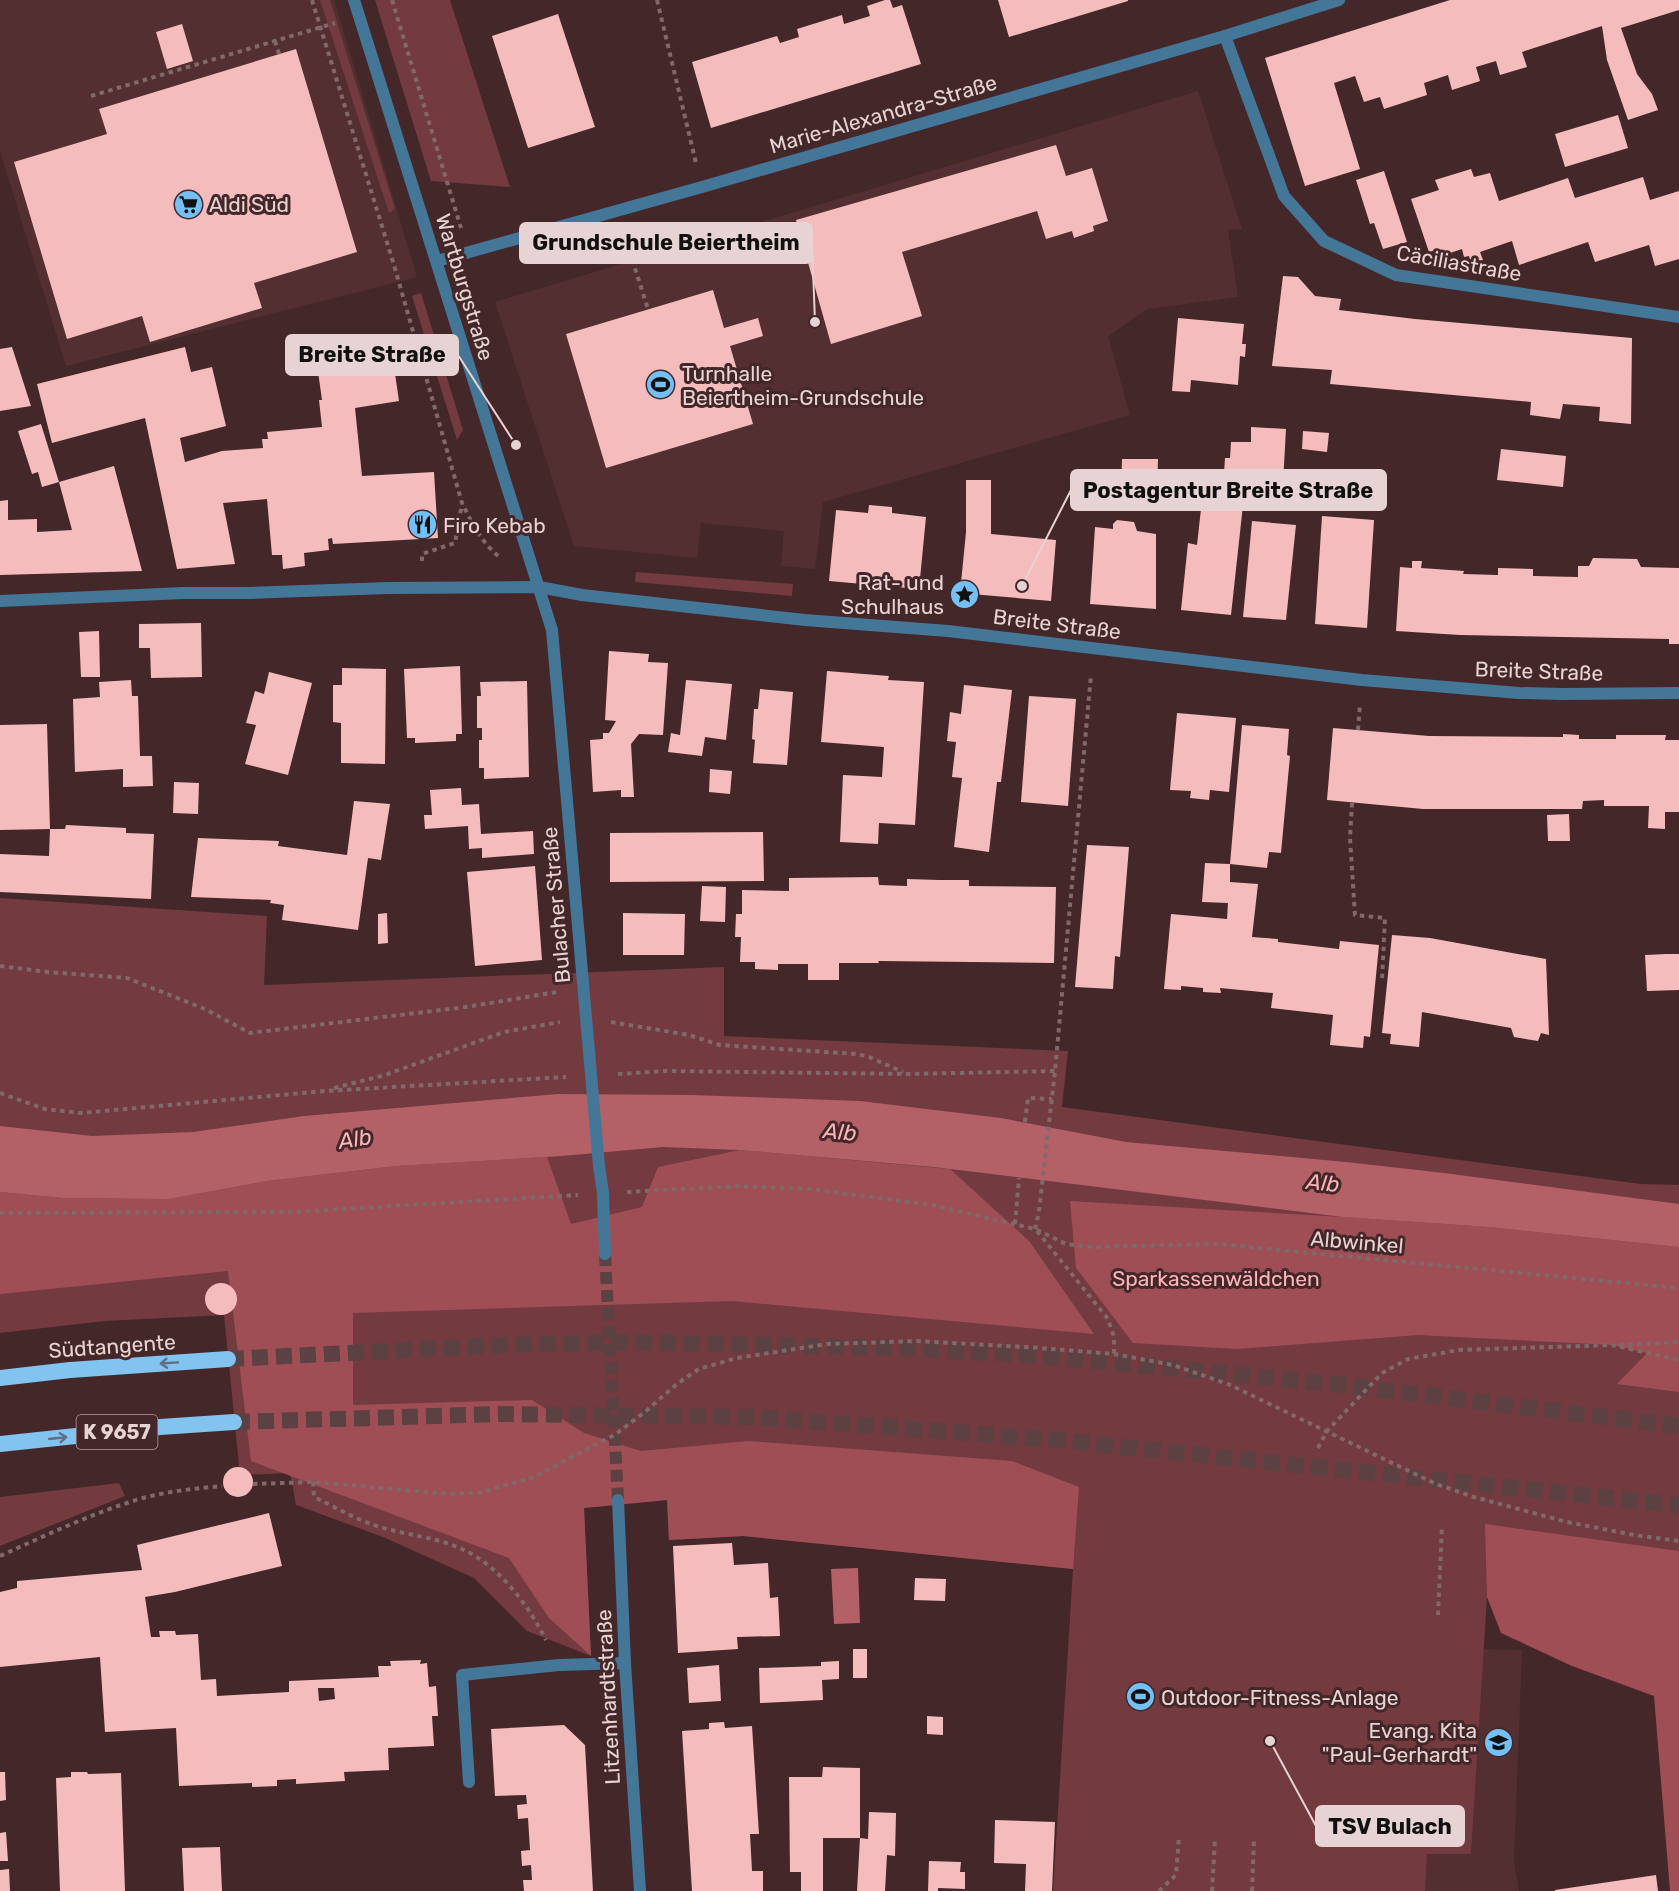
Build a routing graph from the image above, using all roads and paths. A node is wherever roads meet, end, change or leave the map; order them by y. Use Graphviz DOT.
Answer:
graph roads {
  1 [pos="312,0"];
  2 [pos="354,0"];
  3 [pos="392,0"];
  4 [pos="657,0"];
  5 [pos="1339,0"];
  6 [pos="359,16"];
  7 [pos="320,27"];
  8 [pos="1225,36"];
  9 [pos="275,40"];
  10 [pos="279,54"];
  11 [pos="91,96"];
  12 [pos="702,187"];
  13 [pos="617,211"];
  14 [pos="468,252"];
  15 [pos="437,261"];
  16 [pos="648,309"];
  17 [pos="1679,317"];
  18 [pos="462,503"];
  19 [pos="421,587"];
  20 [pos="539,587"];
  21 [pos="0,601"];
  22 [pos="1093,648"];
  23 [pos="1679,693"];
  24 [pos="1352,803"];
  25 [pos="0,966"];
  26 [pos="1382,980"];
  27 [pos="583,989"];
  28 [pos="586,1017"];
  29 [pos="1055,1071"];
  30 [pos="822,1072"];
  31 [pos="907,1074"];
  32 [pos="402,1087"];
  33 [pos="325,1091"];
  34 [pos="0,1093"];
  35 [pos="1052,1099"];
  36 [pos="1025,1122"];
  37 [pos="1019,1178"];
  38 [pos="603,1193"];
  39 [pos="546,1197"];
  40 [pos="0,1213"];
  41 [pos="1015,1224"];
  42 [pos="1035,1229"];
  43 [pos="605,1254"];
  44 [pos="1679,1288"];
  45 [pos="1679,1342"];
  46 [pos="1612,1345"];
  47 [pos="1114,1354"];
  48 [pos="228,1359"];
  49 [pos="1679,1360"];
  50 [pos="0,1378"];
  51 [pos="234,1422"];
  52 [pos="1327,1431"];
  53 [pos="0,1444"];
  54 [pos="1318,1448"];
  55 [pos="313,1482"];
  56 [pos="253,1484"];
  57 [pos="222,1486"];
  58 [pos="618,1500"];
  59 [pos="1442,1526"];
  60 [pos="1679,1541"];
  61 [pos="0,1556"];
  62 [pos="1438,1615"];
  63 [pos="625,1663"];
  64 [pos="559,1665"];
  65 [pos="469,1782"];
  66 [pos="1179,1837"];
  67 [pos="1215,1838"];
  68 [pos="1254,1840"];
  69 [pos="640,1891"];
  70 [pos="1159,1891"];
  71 [pos="1212,1891"];
  72 [pos="1252,1891"];
  1 -- 7 [label="path"];
  2 -- 6 [label="street, Wartburgstraße"];
  3 -- 14 [label="path"];
  4 -- 12 [label="path"];
  5 -- 8 [label="street, Marie-Alexandra-Straße"];
  6 -- 7 [label="path"];
  6 -- 15 [label="street, Wartburgstraße"];
  7 -- 9 [label="path"];
  7 -- 18 [label="path"];
  8 -- 12 [label="street, Marie-Alexandra-Straße"];
  8 -- 17 [label="street, Cäciliastraße"];
  9 -- 10 [label="path"];
  9 -- 11 [label="path"];
  12 -- 13 [label="street, Marie-Alexandra-Straße"];
  13 -- 14 [label="street, Marie-Alexandra-Straße"];
  13 -- 16 [label="path"];
  14 -- 15 [label="street, Marie-Alexandra-Straße"];
  15 -- 20 [label="street, Wartburgstraße"];
  18 -- 19 [label="path"];
  18 -- 20 [label="path"];
  19 -- 20 [label="street, Breite Straße"];
  19 -- 21 [label="street, Breite Straße"];
  20 -- 22 [label="street, Breite Straße"];
  20 -- 27 [label="street, Bulacher Straße"];
  22 -- 23 [label="street, Breite Straße"];
  22 -- 29 [label="path"];
  24 -- 26 [label="path"];
  25 -- 27 [label="path"];
  27 -- 28 [label="street, Bulacher Straße"];
  28 -- 31 [label="path"];
  28 -- 33 [label="path"];
  28 -- 38 [label="street, Bulacher Straße, bridge"];
  29 -- 31 [label="path"];
  29 -- 35 [label="path"];
  30 -- 31 [label="path"];
  32 -- 33 [label="path"];
  33 -- 34 [label="path"];
  35 -- 36 [label="path"];
  35 -- 42 [label="path"];
  37 -- 41 [label="path"];
  38 -- 41 [label="path, Albwinkel"];
  38 -- 43 [label="street, Bulacher Straße"];
  39 -- 40 [label="path"];
  41 -- 42 [label="path, Albwinkel"];
  42 -- 44 [label="path, Albwinkel"];
  42 -- 47 [label="path"];
  45 -- 46 [label="path"];
  46 -- 49 [label="path"];
  46 -- 52 [label="path"];
  47 -- 52 [label="path"];
  47 -- 55 [label="path"];
  48 -- 50 [label="highway, Südtangente, one-way"];
  53 -- 51 [label="highway, K 9657, one-way"];
  52 -- 54 [label="path"];
  52 -- 60 [label="path"];
  55 -- 56 [label="path"];
  55 -- 64 [label="path"];
  57 -- 61 [label="path"];
  58 -- 63 [label="street, Litzenhardtstraße"];
  59 -- 62 [label="path"];
  63 -- 64 [label="street"];
  63 -- 69 [label="street, Litzenhardtstraße"];
  64 -- 65 [label="street"];
  66 -- 70 [label="path"];
  67 -- 71 [label="path"];
  68 -- 72 [label="path"];
}
